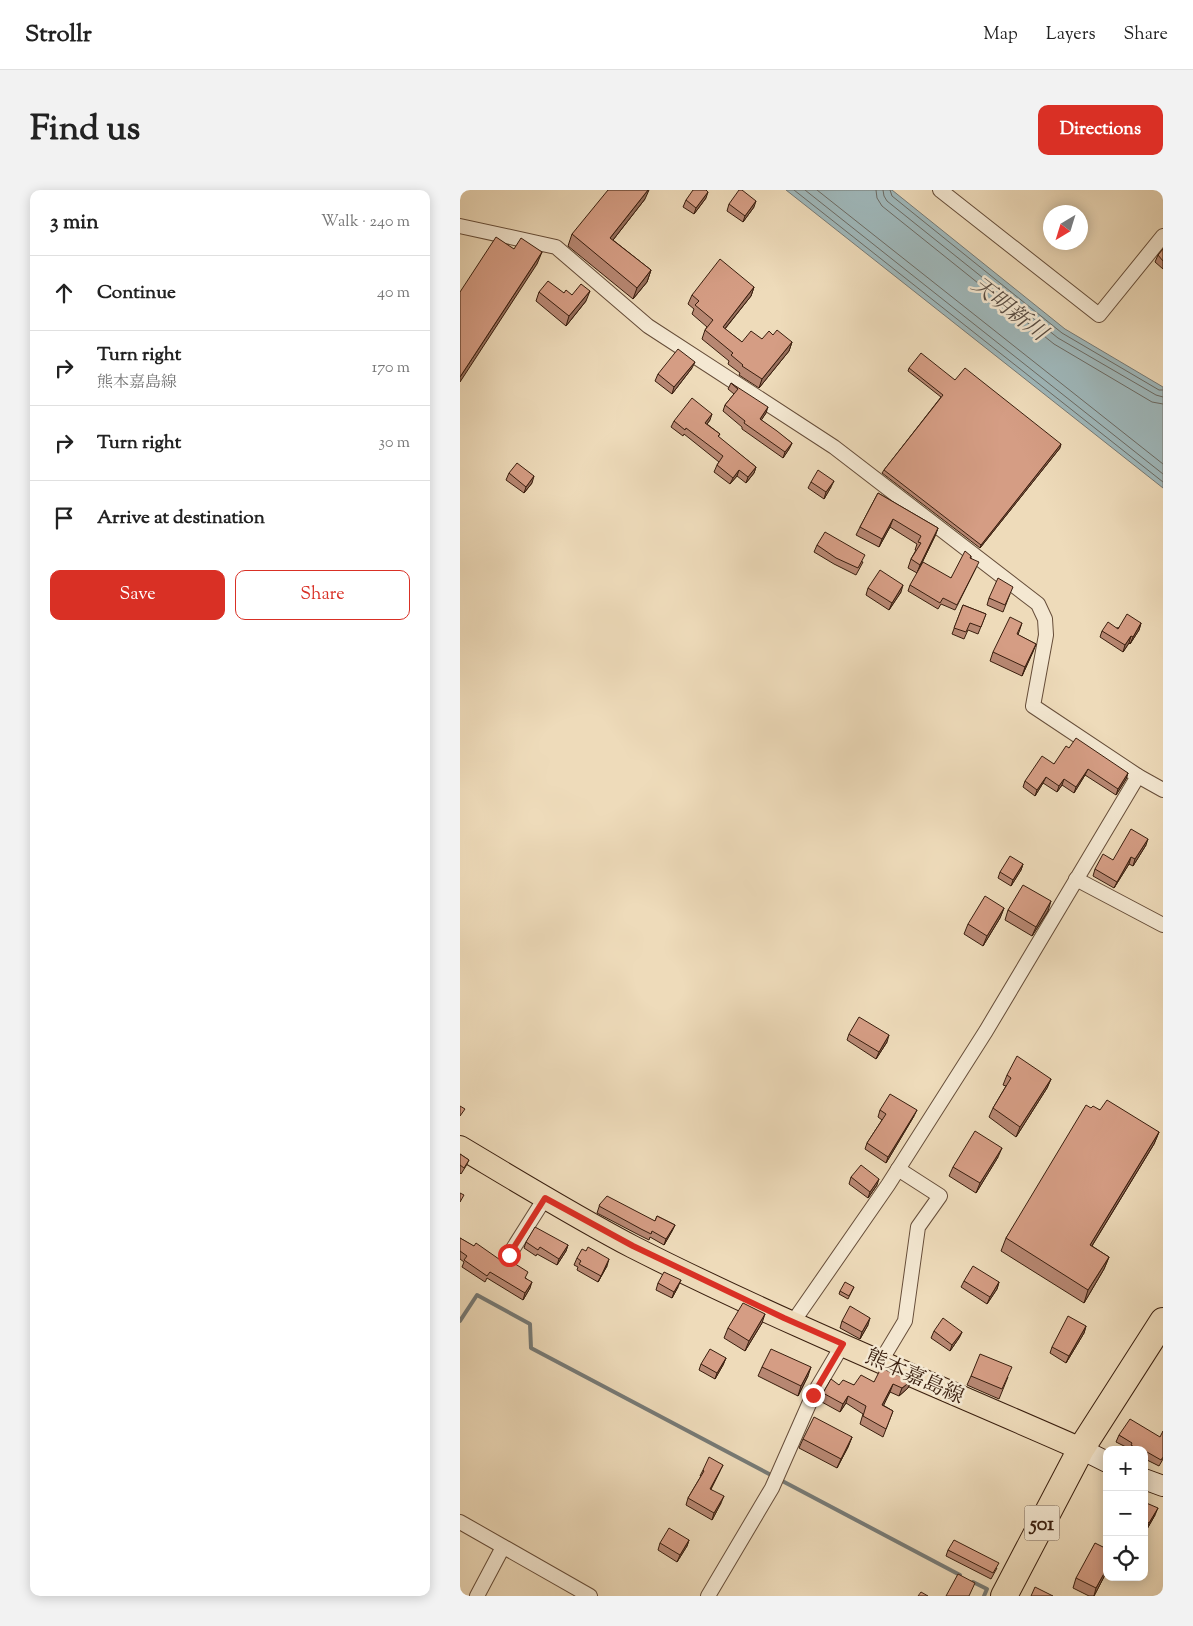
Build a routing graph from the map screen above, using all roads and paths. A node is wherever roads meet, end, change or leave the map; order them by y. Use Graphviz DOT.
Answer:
graph roads {
  1 [pos="940,190"];
  2 [pos="460,226"];
  3 [pos="1163,236"];
  4 [pos="1138,776"];
  5 [pos="1163,790"];
  6 [pos="1076,880"];
  7 [pos="1163,925"];
  8 [pos="460,1147"];
  9 [pos="898,1169"];
  10 [pos="545,1198"];
  11 [pos="509,1255"];
  12 [pos="1163,1321"];
  13 [pos="792,1322"];
  14 [pos="843,1344"];
  15 [pos="880,1361"];
  16 [pos="1081,1449"];
  17 [pos="1103,1460"];
  18 [pos="1148,1480"];
  19 [pos="1163,1486"];
  20 [pos="460,1522"];
  21 [pos="503,1547"];
  22 [pos="477,1596"];
  23 [pos="590,1596"];
  24 [pos="708,1596"];
  25 [pos="1004,1596"];
  1 -- 3 [label="street"];
  2 -- 4 [label="street"];
  4 -- 5 [label="street"];
  4 -- 6 [label="street"];
  6 -- 7 [label="street"];
  6 -- 9 [label="street"];
  8 -- 10 [label="main road, 熊本嘉島線"];
  9 -- 13 [label="street"];
  9 -- 15 [label="street"];
  10 -- 11 [label="street"];
  10 -- 13 [label="main road, 熊本嘉島線"];
  12 -- 16 [label="highway, 501"];
  13 -- 14 [label="main road, 熊本嘉島線"];
  14 -- 15 [label="main road, 熊本嘉島線"];
  14 -- 24 [label="street"];
  15 -- 16 [label="main road, 熊本嘉島線"];
  16 -- 17 [label="main road"];
  16 -- 25 [label="highway, 501"];
  18 -- 19 [label="main road"];
  20 -- 21 [label="street"];
  21 -- 22 [label="street"];
  21 -- 23 [label="street"];
}
